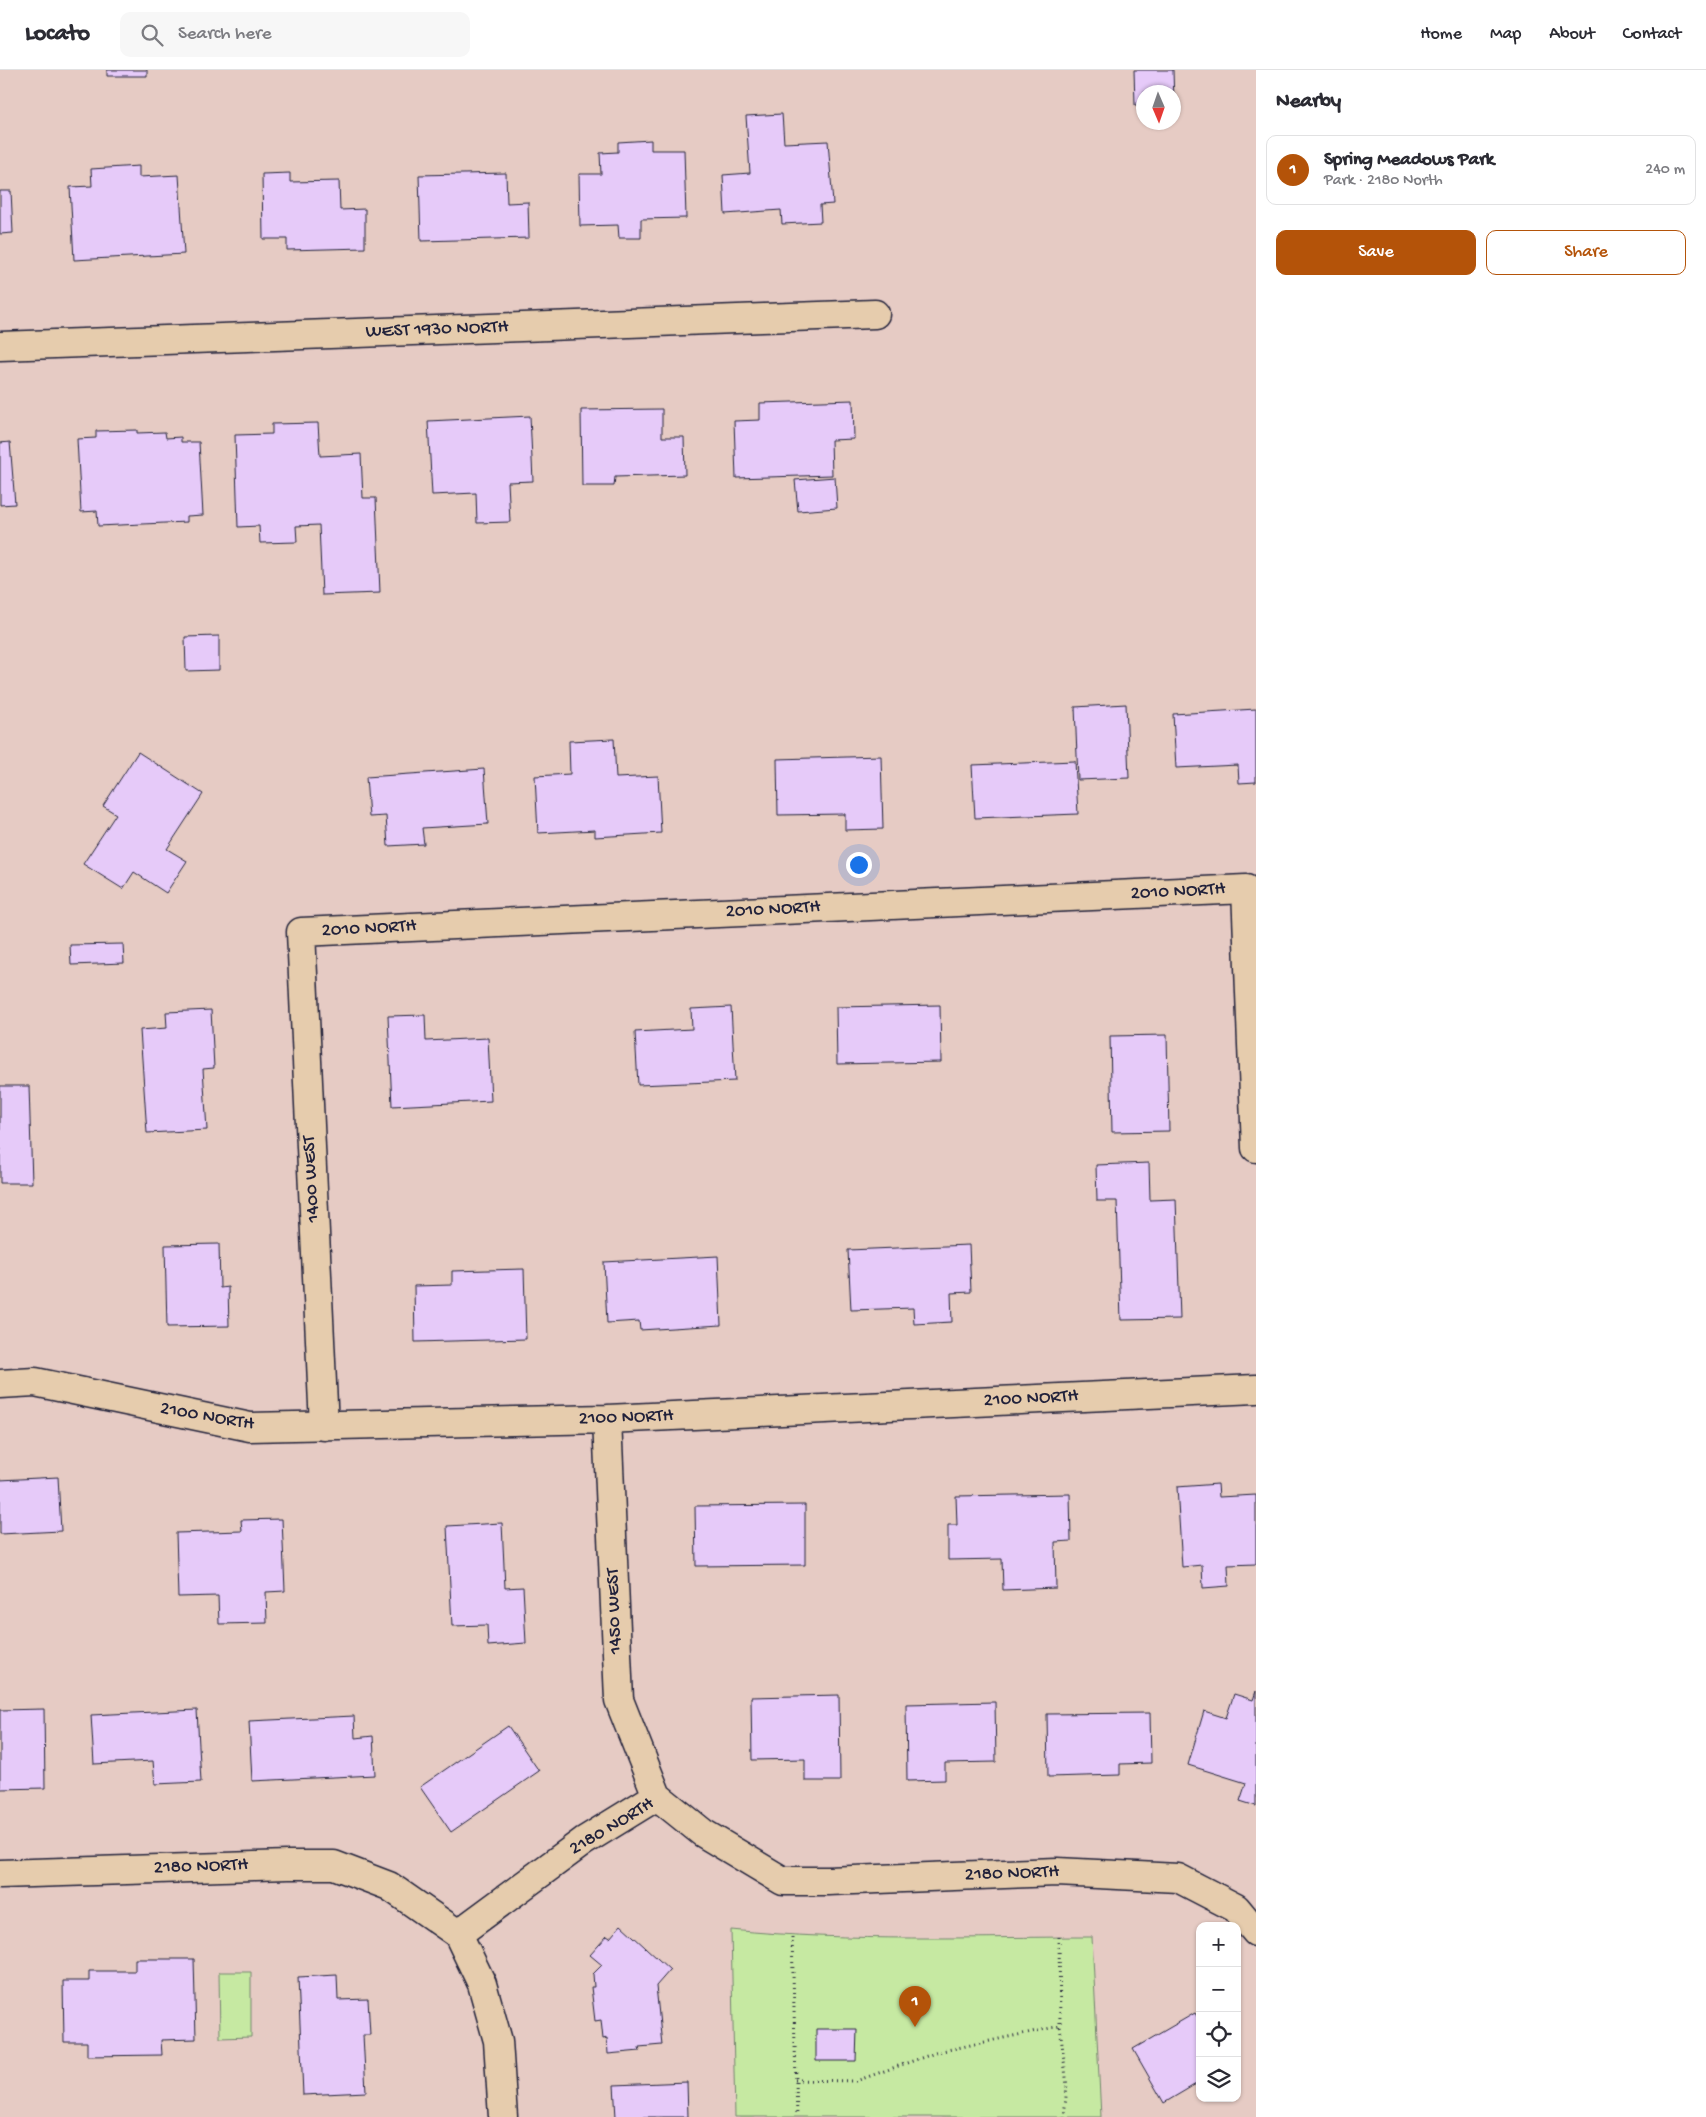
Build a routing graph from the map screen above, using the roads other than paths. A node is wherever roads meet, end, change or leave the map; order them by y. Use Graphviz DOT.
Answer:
graph roads {
  1 [pos="874,314"];
  2 [pos="0,346"];
  3 [pos="301,932"];
  4 [pos="1256,1148"];
  5 [pos="0,1384"];
  6 [pos="1256,1389"];
  7 [pos="607,1419"];
  8 [pos="324,1426"];
  9 [pos="657,1796"];
  10 [pos="0,1874"];
  11 [pos="1256,1932"];
  12 [pos="458,1934"];
  13 [pos="503,2117"];
  1 -- 2 [label="street, WEST 1930 NORTH"];
  3 -- 4 [label="street, 2010 NORTH"];
  3 -- 8 [label="street, 1400 WEST"];
  5 -- 8 [label="street, 2100 NORTH"];
  6 -- 7 [label="street, 2100 NORTH"];
  7 -- 8 [label="street, 2100 NORTH"];
  7 -- 9 [label="street, 1450 WEST"];
  9 -- 11 [label="street, 2180 NORTH"];
  9 -- 12 [label="street, 2180 NORTH"];
  10 -- 12 [label="street, 2180 NORTH"];
  12 -- 13 [label="street"];
}
